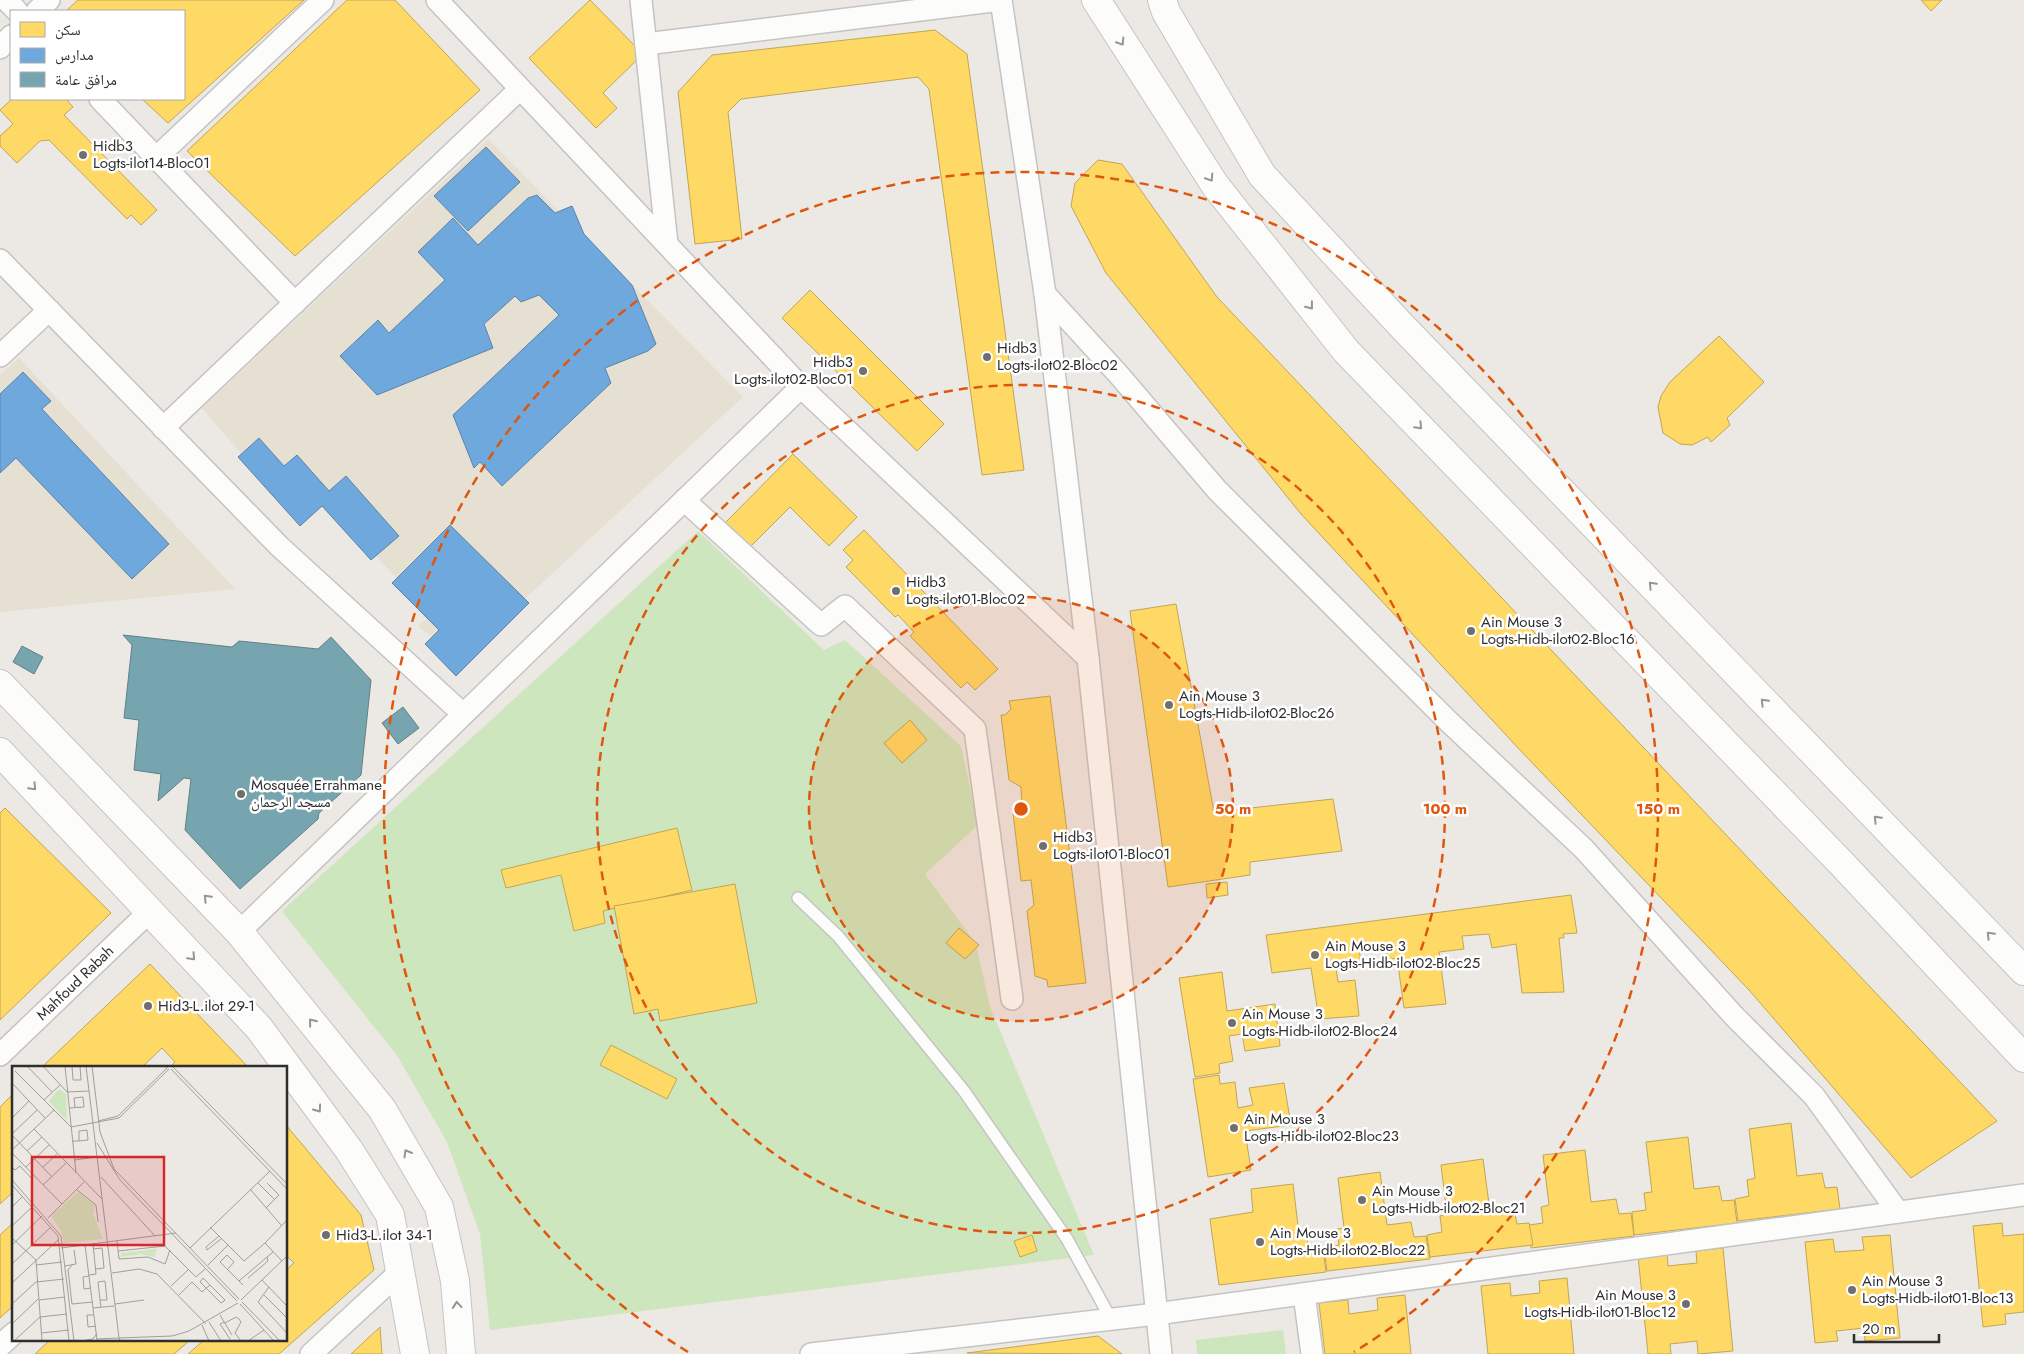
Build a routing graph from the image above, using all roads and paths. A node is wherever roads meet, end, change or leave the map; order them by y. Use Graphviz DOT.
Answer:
graph roads {
  1 [pos="6,0"];
  2 [pos="49,0"];
  3 [pos="323,0"];
  4 [pos="437,0"];
  5 [pos="641,0"];
  6 [pos="1001,0"];
  7 [pos="1096,0"];
  8 [pos="1162,0"];
  9 [pos="16,10"];
  10 [pos="38,10"];
  11 [pos="10,37"];
  12 [pos="646,44"];
  13 [pos="0,48"];
  14 [pos="520,89"];
  15 [pos="101,100"];
  16 [pos="156,158"];
  17 [pos="668,244"];
  18 [pos="0,260"];
  19 [pos="1045,294"];
  20 [pos="295,303"];
  21 [pos="49,310"];
  22 [pos="4,345"];
  23 [pos="801,387"];
  24 [pos="163,428"];
  25 [pos="684,500"];
  26 [pos="1088,658"];
  27 [pos="0,684"];
  28 [pos="463,714"];
  29 [pos="2,758"];
  30 [pos="798,898"];
  31 [pos="150,912"];
  32 [pos="239,932"];
  33 [pos="2024,970"];
  34 [pos="1012,999"];
  35 [pos="0,1055"];
  36 [pos="2024,1058"];
  37 [pos="282,1066"];
  38 [pos="290,1080"];
  39 [pos="2024,1195"];
  40 [pos="1898,1212"];
  41 [pos="401,1271"];
  42 [pos="1304,1294"];
  43 [pos="1156,1314"];
  44 [pos="1111,1319"];
  45 [pos="12,1335"];
  46 [pos="0,1346"];
  47 [pos="931,1347"];
  48 [pos="311,1354"];
  49 [pos="414,1354"];
  50 [pos="461,1354"];
  51 [pos="811,1354"];
  52 [pos="1162,1354"];
  53 [pos="1312,1354"];
  1 -- 9 [label="street"];
  2 -- 10 [label="street"];
  3 -- 16 [label="street"];
  4 -- 14 [label="street"];
  5 -- 12 [label="street"];
  6 -- 12 [label="street"];
  6 -- 19 [label="street"];
  7 -- 36 [label="street, one-way"];
  33 -- 8 [label="street, one-way"];
  11 -- 13 [label="street"];
  12 -- 17 [label="street"];
  14 -- 17 [label="street"];
  14 -- 20 [label="street"];
  15 -- 16 [label="street"];
  16 -- 20 [label="street"];
  17 -- 23 [label="street"];
  18 -- 21 [label="street"];
  19 -- 26 [label="street"];
  19 -- 40 [label="street"];
  20 -- 24 [label="street"];
  21 -- 22 [label="street"];
  21 -- 24 [label="street"];
  23 -- 25 [label="street"];
  23 -- 26 [label="street"];
  24 -- 28 [label="street"];
  25 -- 28 [label="street"];
  25 -- 34 [label="street"];
  26 -- 43 [label="street"];
  32 -- 27 [label="street, one-way"];
  28 -- 32 [label="street"];
  29 -- 31 [label="street, one-way"];
  30 -- 44 [label="lane"];
  31 -- 35 [label="street, Mahfoud Rabah"];
  31 -- 37 [label="street, one-way"];
  50 -- 32 [label="street, one-way"];
  38 -- 41 [label="street, one-way"];
  39 -- 40 [label="street"];
  40 -- 42 [label="street"];
  41 -- 48 [label="street"];
  41 -- 49 [label="street"];
  42 -- 43 [label="street"];
  42 -- 53 [label="street"];
  43 -- 44 [label="street"];
  43 -- 52 [label="street"];
  44 -- 47 [label="street"];
  45 -- 46 [label="street"];
  47 -- 51 [label="street"];
}
